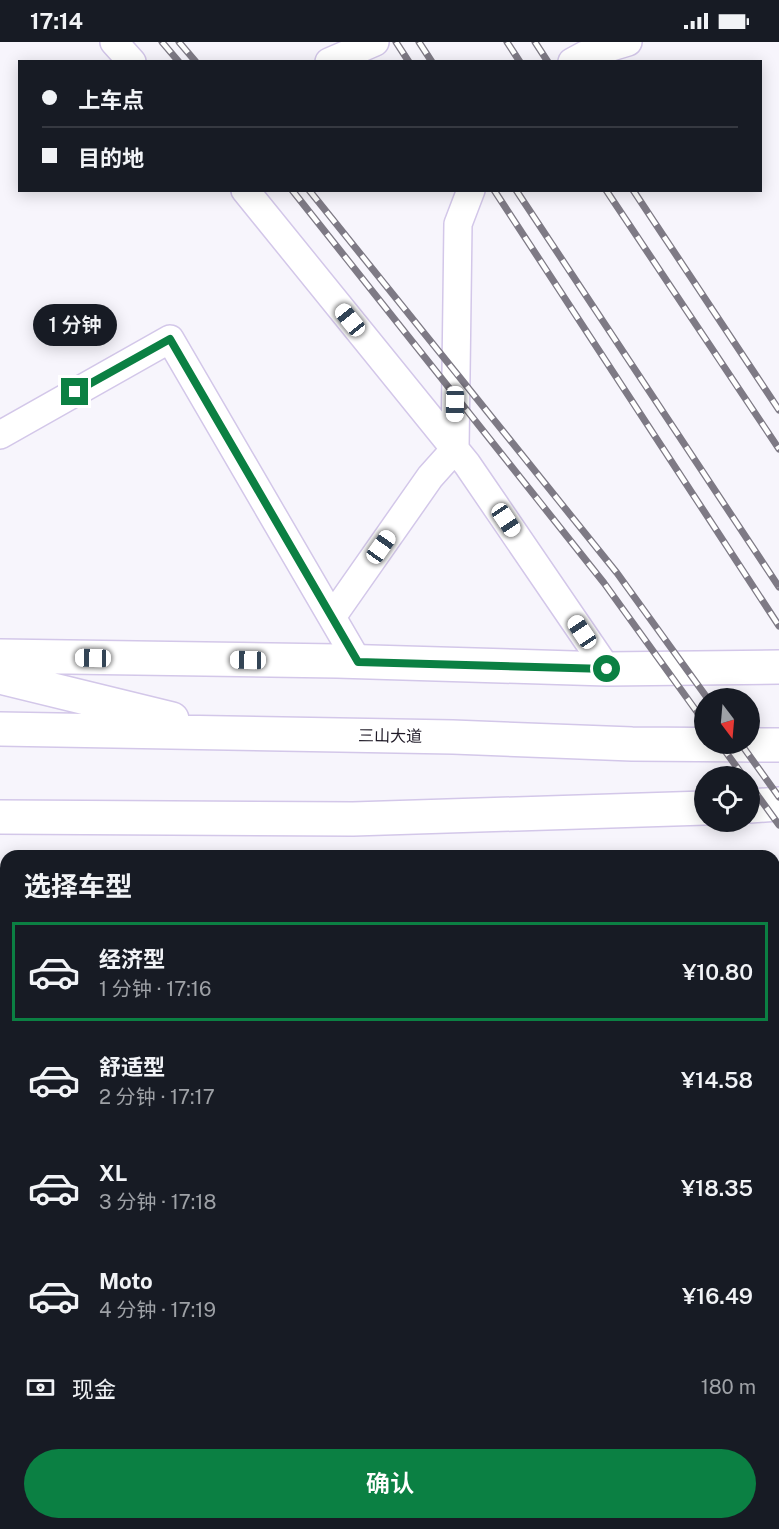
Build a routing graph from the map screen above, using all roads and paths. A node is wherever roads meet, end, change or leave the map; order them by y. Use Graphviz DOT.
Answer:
graph roads {
  1 [pos="114,42"];
  2 [pos="375,42"];
  3 [pos="628,42"];
  4 [pos="130,60"];
  5 [pos="334,60"];
  6 [pos="576,60"];
  7 [pos="247,192"];
  8 [pos="470,192"];
  9 [pos="0,435"];
  10 [pos="455,449"];
  11 [pos="332,617"];
  12 [pos="0,656"];
  13 [pos="358,662"];
  14 [pos="779,667"];
  15 [pos="607,669"];
  16 [pos="0,677"];
  17 [pos="0,729"];
  18 [pos="232,733"];
  19 [pos="779,745"];
  20 [pos="779,804"];
  21 [pos="760,805"];
  22 [pos="694,808"];
  23 [pos="0,817"];
  1 -- 4 [label="street"];
  2 -- 5 [label="street"];
  3 -- 6 [label="street"];
  7 -- 10 [label="street"];
  8 -- 10 [label="street"];
  9 -- 11 [label="street"];
  10 -- 11 [label="street"];
  10 -- 15 [label="street"];
  11 -- 13 [label="street"];
  12 -- 13 [label="main road"];
  13 -- 15 [label="main road"];
  14 -- 15 [label="main road"];
  16 -- 18 [label="main road"];
  17 -- 18 [label="main road, 三山大道"];
  18 -- 19 [label="main road, 三山大道"];
  20 -- 21 [label="main road"];
  22 -- 23 [label="main road"];
}
